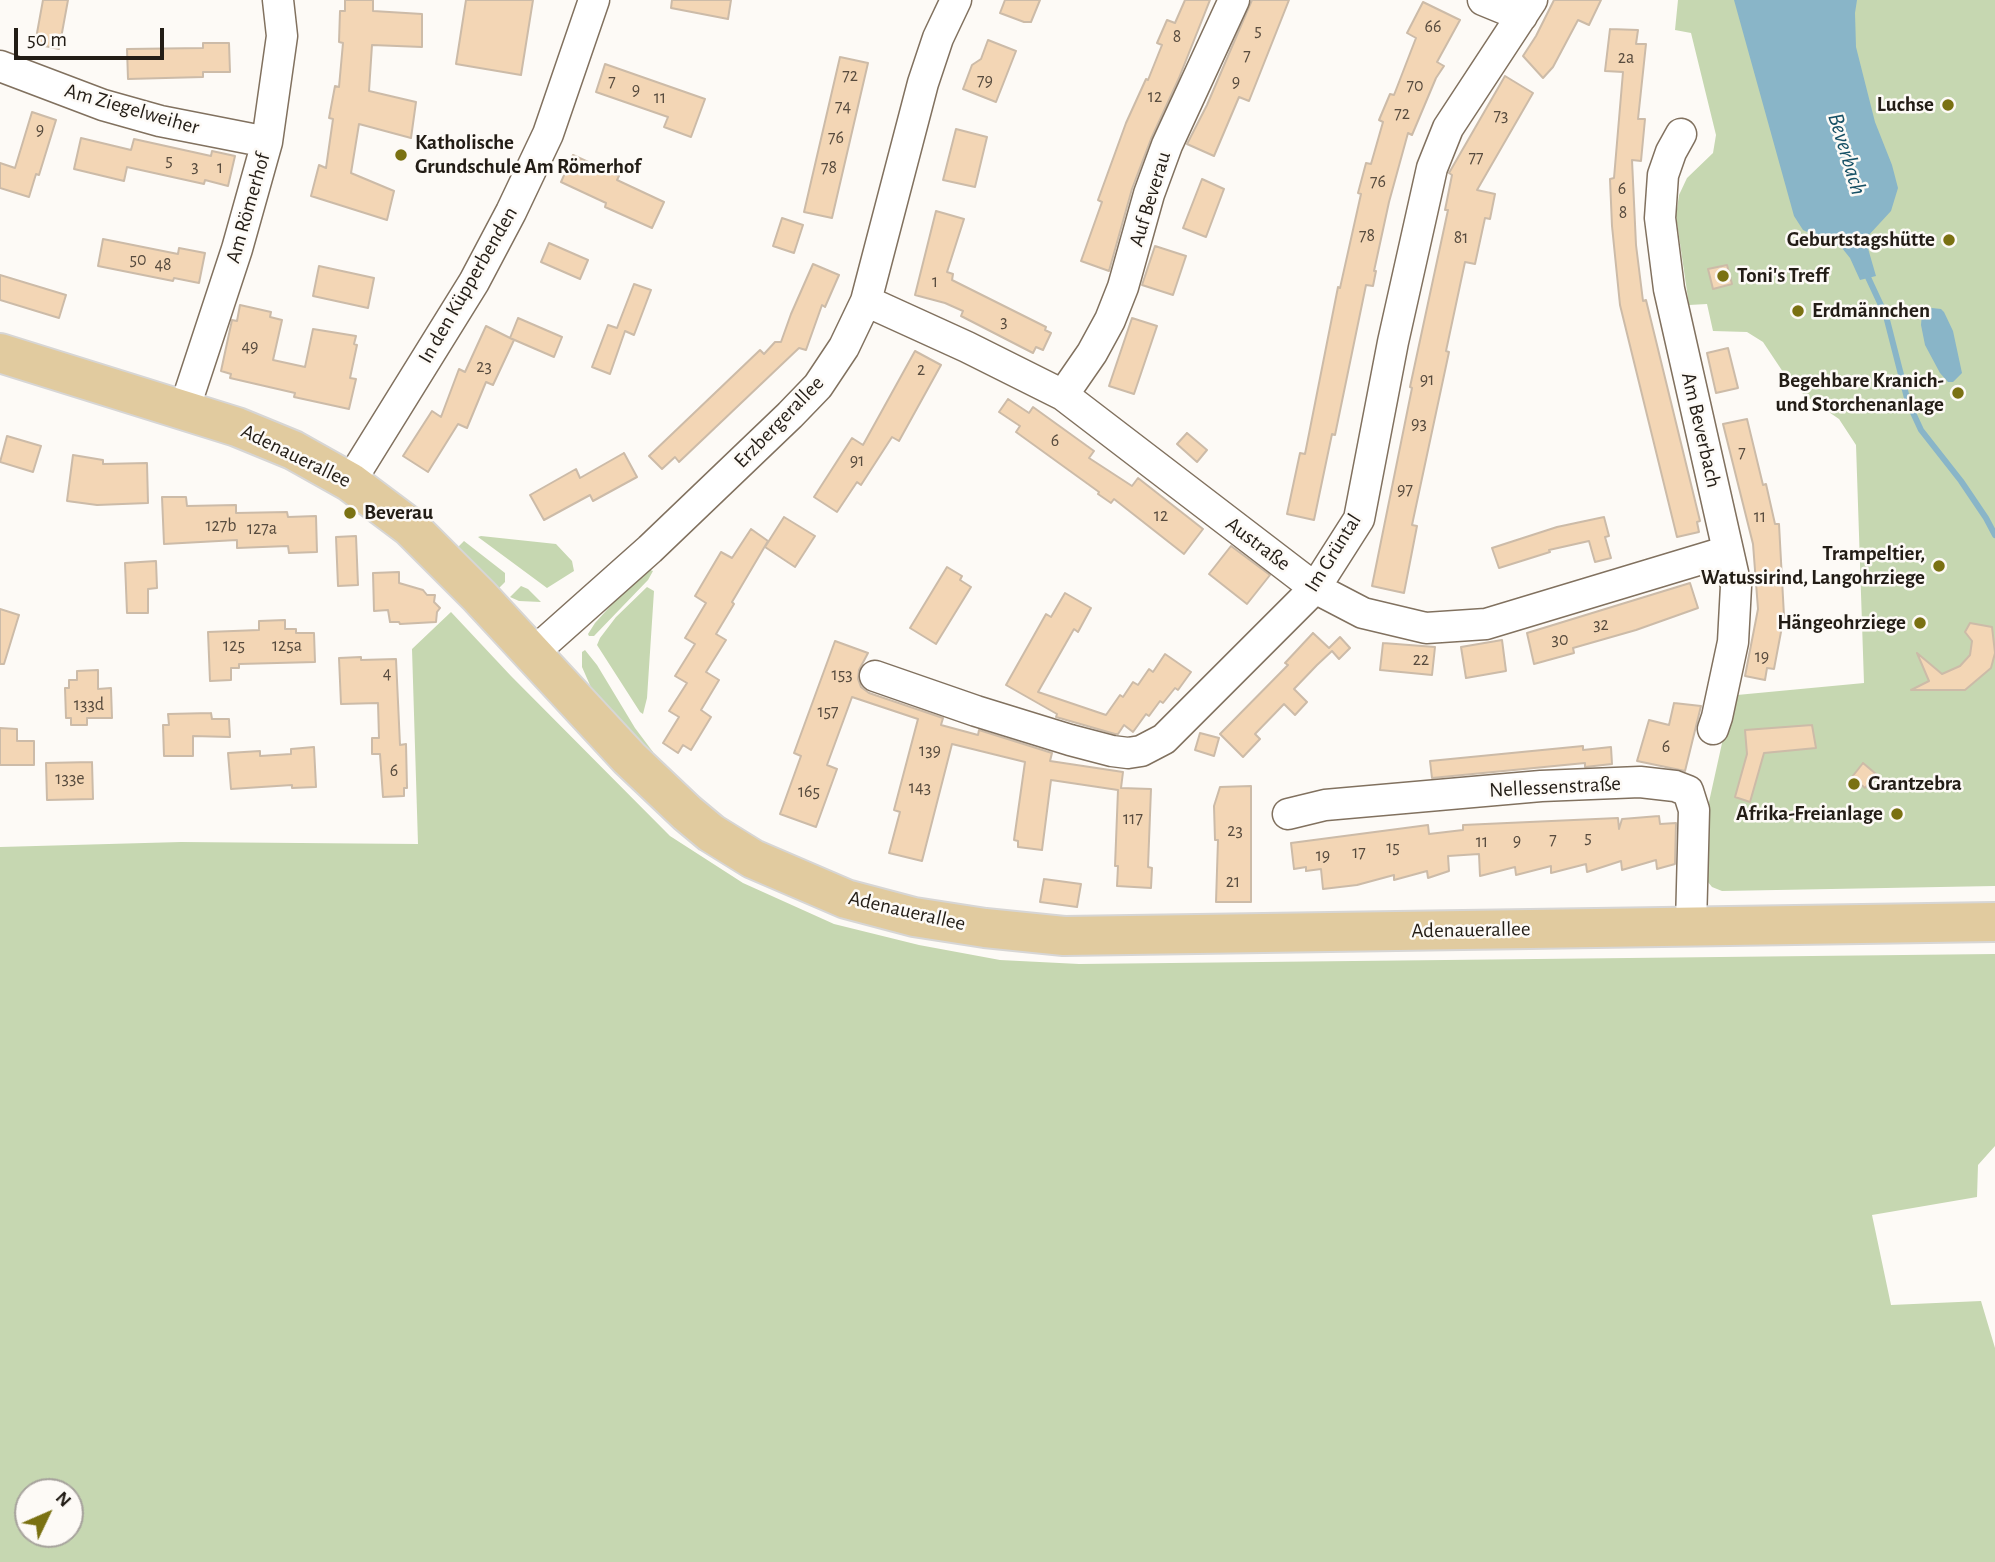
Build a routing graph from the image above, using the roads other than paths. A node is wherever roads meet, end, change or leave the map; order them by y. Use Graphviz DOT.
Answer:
graph roads {
  1 [pos="278,0"];
  2 [pos="594,0"];
  3 [pos="956,0"];
  4 [pos="1234,0"];
  5 [pos="1483,0"];
  6 [pos="1527,8"];
  7 [pos="0,66"];
  8 [pos="1681,134"];
  9 [pos="267,142"];
  10 [pos="866,301"];
  11 [pos="0,353"];
  12 [pos="1063,395"];
  13 [pos="184,410"];
  14 [pos="350,482"];
  15 [pos="1728,551"];
  16 [pos="1315,588"];
  17 [pos="532,654"];
  18 [pos="875,676"];
  19 [pos="1713,729"];
  20 [pos="1288,814"];
  21 [pos="1995,922"];
  22 [pos="1691,925"];
  1 -- 9 [label="street, Am Römerhof"];
  2 -- 14 [label="street, In den Küpperbenden"];
  3 -- 10 [label="street, Erzbergerallee"];
  4 -- 12 [label="street, Auf Beverau"];
  5 -- 6 [label="street"];
  6 -- 16 [label="street, Im Grüntal"];
  7 -- 9 [label="street, Am Ziegelweiher"];
  8 -- 15 [label="street, Am Beverbach"];
  9 -- 13 [label="street, Am Römerhof"];
  10 -- 12 [label="street, Austraße"];
  10 -- 17 [label="street, Erzbergerallee"];
  11 -- 13 [label="main road, Adenauerallee"];
  12 -- 16 [label="street, Austraße"];
  13 -- 14 [label="main road, Adenauerallee"];
  14 -- 17 [label="main road, Adenauerallee"];
  15 -- 16 [label="street, Austraße"];
  15 -- 19 [label="street, Am Beverbach"];
  16 -- 18 [label="street, Im Grüntal"];
  17 -- 22 [label="main road, Adenauerallee"];
  20 -- 22 [label="street, Nellessenstraße"];
  21 -- 22 [label="main road, Adenauerallee"];
}
